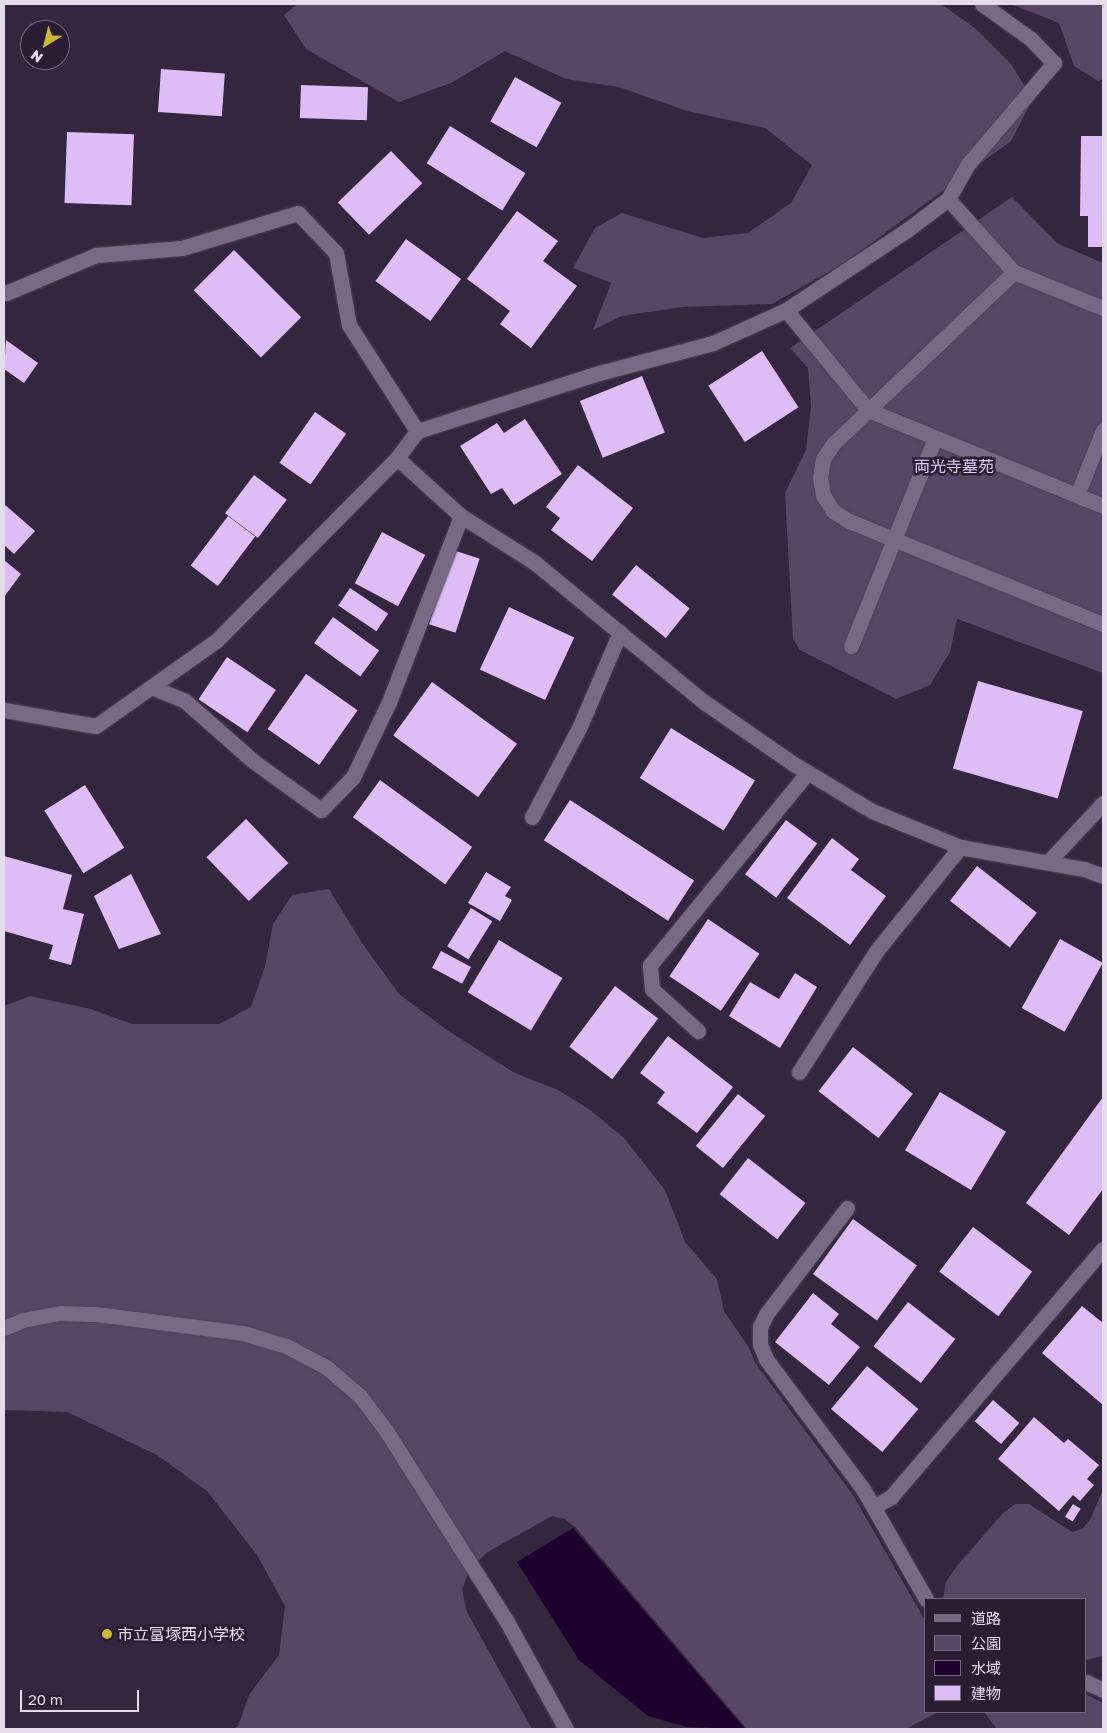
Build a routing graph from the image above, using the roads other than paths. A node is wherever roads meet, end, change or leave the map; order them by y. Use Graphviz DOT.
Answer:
graph roads {
  1 [pos="982,4"];
  2 [pos="948,199"];
  3 [pos="1014,272"];
  4 [pos="4,294"];
  5 [pos="1103,308"];
  6 [pos="786,310"];
  7 [pos="868,410"];
  8 [pos="1103,430"];
  9 [pos="417,431"];
  10 [pos="935,438"];
  11 [pos="397,458"];
  12 [pos="1077,495"];
  13 [pos="1103,506"];
  14 [pos="461,516"];
  15 [pos="894,539"];
  16 [pos="1103,624"];
  17 [pos="620,632"];
  18 [pos="851,646"];
  19 [pos="151,687"];
  20 [pos="4,710"];
  21 [pos="808,772"];
  22 [pos="1103,803"];
  23 [pos="532,817"];
  24 [pos="960,847"];
  25 [pos="1048,862"];
  26 [pos="1103,876"];
  27 [pos="698,1031"];
  28 [pos="799,1072"];
  29 [pos="847,1208"];
  30 [pos="1103,1250"];
  31 [pos="4,1328"];
  32 [pos="873,1507"];
  33 [pos="925,1598"];
  34 [pos="1087,1682"];
  35 [pos="1103,1690"];
  36 [pos="566,1729"];
  1 -- 2 [label="street"];
  2 -- 3 [label="street"];
  2 -- 6 [label="street"];
  3 -- 5 [label="street"];
  3 -- 7 [label="street"];
  4 -- 9 [label="street"];
  6 -- 7 [label="street"];
  6 -- 9 [label="street"];
  7 -- 10 [label="street"];
  7 -- 15 [label="street"];
  8 -- 12 [label="street"];
  9 -- 11 [label="street"];
  10 -- 12 [label="street"];
  10 -- 15 [label="street"];
  11 -- 14 [label="street"];
  11 -- 19 [label="street"];
  12 -- 13 [label="street"];
  14 -- 17 [label="street"];
  14 -- 19 [label="street"];
  15 -- 16 [label="street"];
  15 -- 18 [label="street"];
  17 -- 21 [label="street"];
  17 -- 23 [label="street"];
  19 -- 20 [label="street"];
  21 -- 24 [label="street"];
  21 -- 27 [label="street"];
  22 -- 25 [label="street"];
  24 -- 25 [label="street"];
  24 -- 28 [label="street"];
  25 -- 26 [label="street"];
  29 -- 32 [label="street"];
  30 -- 32 [label="street"];
  31 -- 36 [label="street"];
  32 -- 33 [label="street"];
  34 -- 35 [label="street"];
}
